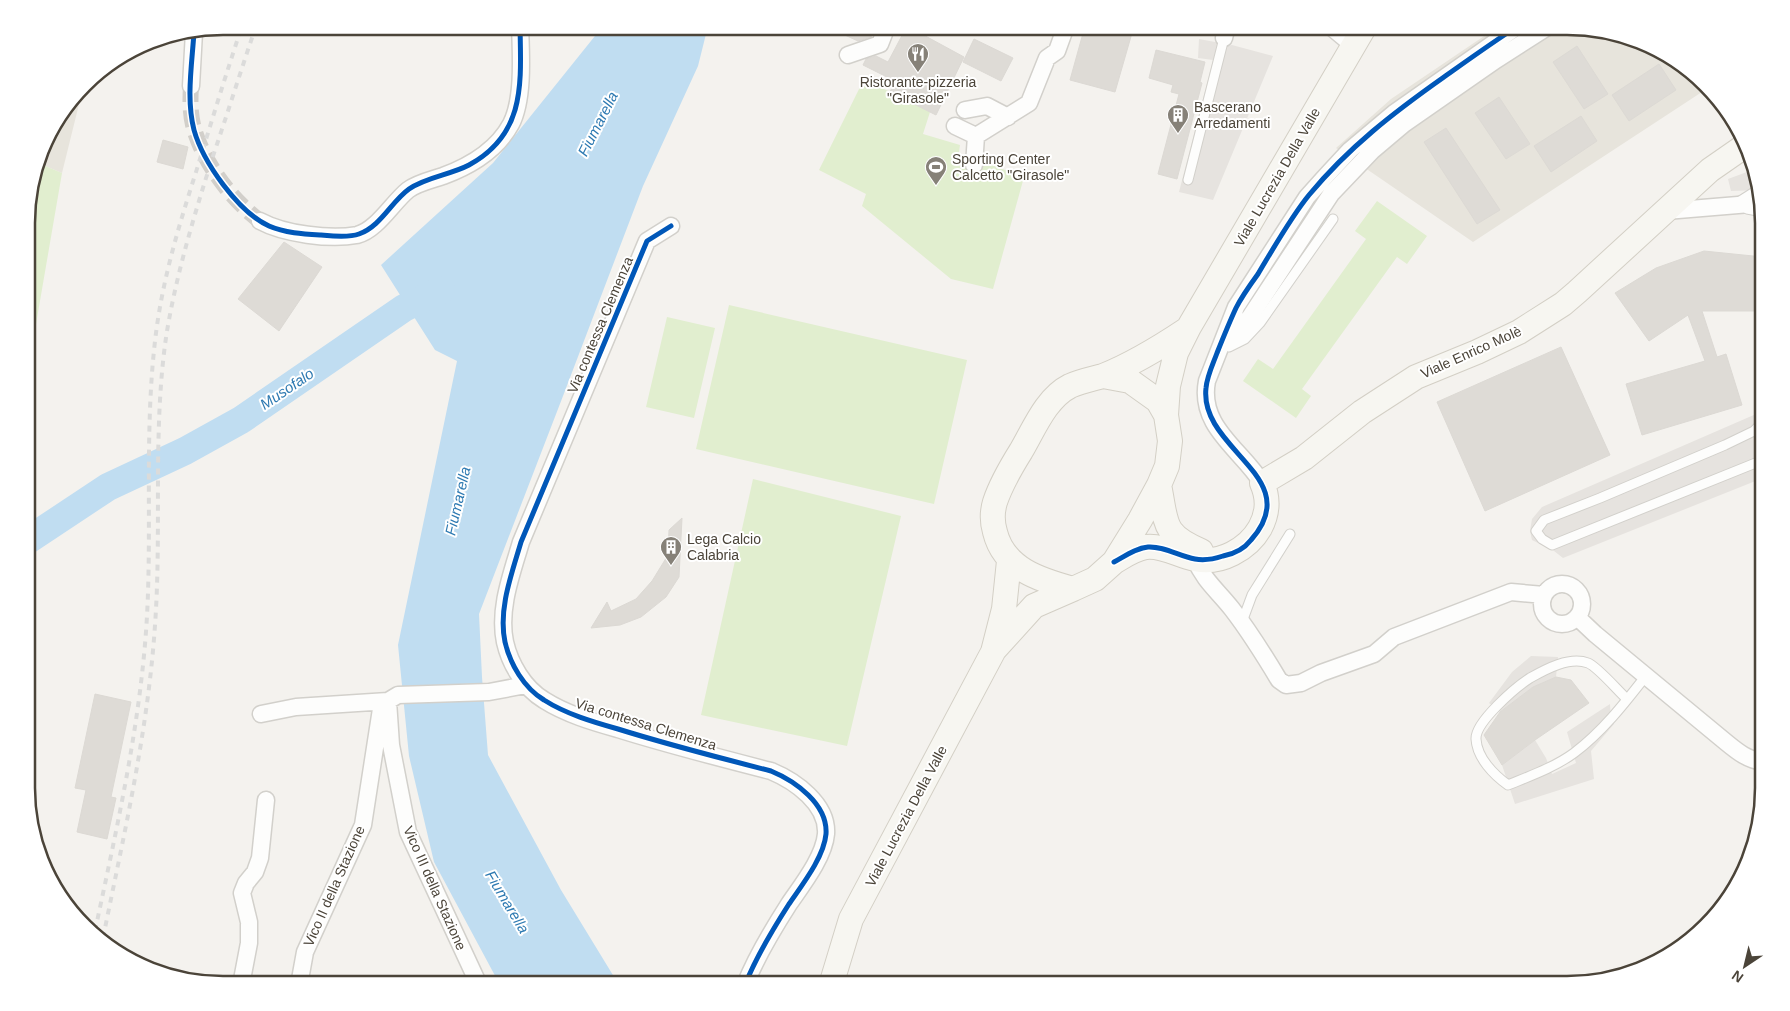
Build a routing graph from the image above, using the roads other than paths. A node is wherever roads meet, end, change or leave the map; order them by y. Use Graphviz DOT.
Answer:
graph roads {
  1 [pos="520,35"];
  2 [pos="884,35"];
  3 [pos="1062,35"];
  4 [pos="1224,35"];
  5 [pos="1505,35"];
  6 [pos="1535,35"];
  7 [pos="1360,36"];
  8 [pos="194,38"];
  9 [pos="848,55"];
  10 [pos="191,86"];
  11 [pos="965,110"];
  12 [pos="1008,116"];
  13 [pos="955,126"];
  14 [pos="976,136"];
  15 [pos="1740,149"];
  16 [pos="974,165"];
  17 [pos="1188,180"];
  18 [pos="1752,193"];
  19 [pos="1754,204"];
  20 [pos="1732,206"];
  21 [pos="1755,210"];
  22 [pos="1666,211"];
  23 [pos="1333,219"];
  24 [pos="260,221"];
  25 [pos="671,226"];
  26 [pos="1189,327"];
  27 [pos="1218,352"];
  28 [pos="1103,376"];
  29 [pos="1166,415"];
  30 [pos="1755,430"];
  31 [pos="1755,463"];
  32 [pos="1262,484"];
  33 [pos="1159,485"];
  34 [pos="1290,534"];
  35 [pos="1219,557"];
  36 [pos="1195,559"];
  37 [pos="1010,561"];
  38 [pos="1114,562"];
  39 [pos="1073,589"];
  40 [pos="1544,595"];
  41 [pos="1577,617"];
  42 [pos="1242,622"];
  43 [pos="993,652"];
  44 [pos="1646,677"];
  45 [pos="526,685"];
  46 [pos="393,698"];
  47 [pos="1627,699"];
  48 [pos="261,714"];
  49 [pos="1755,761"];
  50 [pos="266,800"];
  51 [pos="243,976"];
  52 [pos="301,976"];
  53 [pos="475,976"];
  54 [pos="750,976"];
  55 [pos="834,976"];
  1 -- 24 [label="street"];
  2 -- 9 [label="street"];
  3 -- 12 [label="street"];
  4 -- 17 [label="lane"];
  5 -- 27 [label="street"];
  6 -- 27 [label="street"];
  7 -- 26 [label="main road, Viale Lucrezia Della Valle"];
  8 -- 10 [label="street"];
  11 -- 12 [label="street"];
  12 -- 14 [label="street"];
  13 -- 14 [label="street"];
  14 -- 16 [label="street"];
  15 -- 22 [label="main road, Viale Enrico Molè"];
  18 -- 20 [label="lane"];
  19 -- 20 [label="street"];
  20 -- 21 [label="lane"];
  20 -- 22 [label="street"];
  22 -- 32 [label="main road, Viale Enrico Molè"];
  23 -- 27 [label="lane"];
  25 -- 45 [label="street, Via contessa Clemenza"];
  26 -- 28 [label="main road, Viale Lucrezia Della Valle"];
  26 -- 29 [label="main road, Viale Lucrezia Della Valle"];
  27 -- 32 [label="street"];
  28 -- 29 [label="main road, Viale Lucrezia Della Valle"];
  28 -- 37 [label="main road, Viale Lucrezia Della Valle"];
  29 -- 33 [label="main road, Viale Lucrezia Della Valle"];
  30 -- 31 [label="lane"];
  32 -- 35 [label="main road"];
  33 -- 35 [label="main road"];
  33 -- 38 [label="main road, Viale Lucrezia Della Valle"];
  34 -- 42 [label="lane"];
  35 -- 36 [label="main road"];
  36 -- 38 [label="main road"];
  36 -- 42 [label="street"];
  37 -- 39 [label="main road, Viale Lucrezia Della Valle"];
  37 -- 43 [label="main road, Viale Lucrezia Della Valle"];
  38 -- 39 [label="main road, Viale Lucrezia Della Valle"];
  39 -- 43 [label="main road, Viale Lucrezia Della Valle"];
  40 -- 41 [label="street"];
  40 -- 41 [label="street"];
  40 -- 42 [label="street"];
  41 -- 44 [label="street"];
  43 -- 55 [label="main road, Viale Lucrezia Della Valle"];
  44 -- 47 [label="lane"];
  44 -- 49 [label="street"];
  45 -- 46 [label="street"];
  45 -- 54 [label="street, Via contessa Clemenza"];
  46 -- 48 [label="street"];
  46 -- 52 [label="street, Vico II della Stazione"];
  46 -- 53 [label="street, Vico III della Stazione"];
  47 -- 47 [label="lane"];
  50 -- 51 [label="street"];
}
